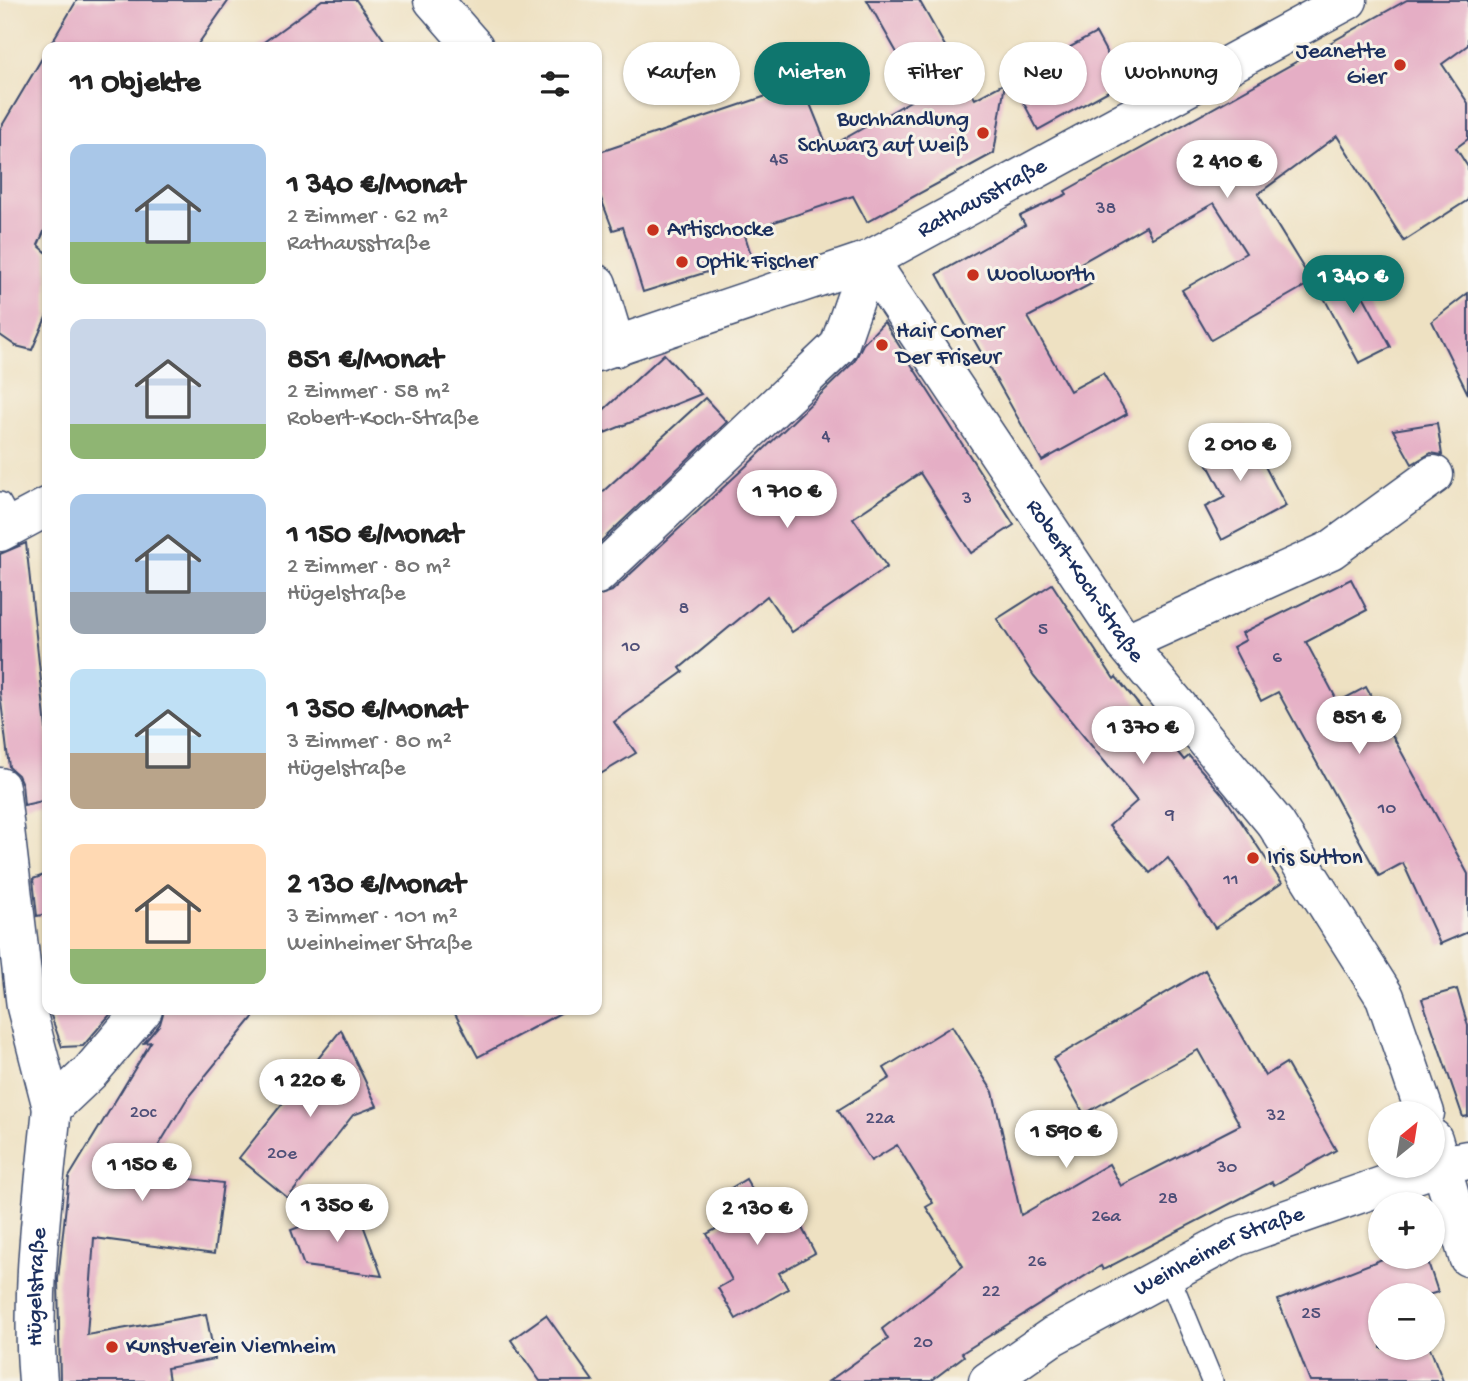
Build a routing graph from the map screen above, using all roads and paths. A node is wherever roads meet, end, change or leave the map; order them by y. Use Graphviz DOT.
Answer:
graph roads {
  1 [pos="433,0"];
  2 [pos="1348,0"];
  3 [pos="470,42"];
  4 [pos="869,260"];
  5 [pos="602,316"];
  6 [pos="607,349"];
  7 [pos="1434,475"];
  8 [pos="42,509"];
  9 [pos="4,520"];
  10 [pos="602,570"];
  11 [pos="1125,643"];
  12 [pos="0,787"];
  13 [pos="139,1015"];
  14 [pos="1420,1101"];
  15 [pos="52,1108"];
  16 [pos="1448,1155"];
  17 [pos="1468,1257"];
  18 [pos="1168,1274"];
  19 [pos="38,1381"];
  20 [pos="988,1381"];
  21 [pos="1212,1381"];
  1 -- 3 [label="street"];
  2 -- 4 [label="street, Rathausstraße"];
  4 -- 6 [label="street, Rathausstraße"];
  4 -- 10 [label="street"];
  4 -- 11 [label="street, Robert-Koch-Straße"];
  5 -- 6 [label="street"];
  7 -- 11 [label="street"];
  8 -- 9 [label="street"];
  11 -- 14 [label="street, Robert-Koch-Straße"];
  12 -- 15 [label="street, Hügelstraße"];
  13 -- 15 [label="street"];
  15 -- 19 [label="street, Hügelstraße"];
  16 -- 17 [label="street"];
  16 -- 18 [label="street, Weinheimer Straße"];
  18 -- 20 [label="street, Weinheimer Straße"];
  18 -- 21 [label="lane"];
}
